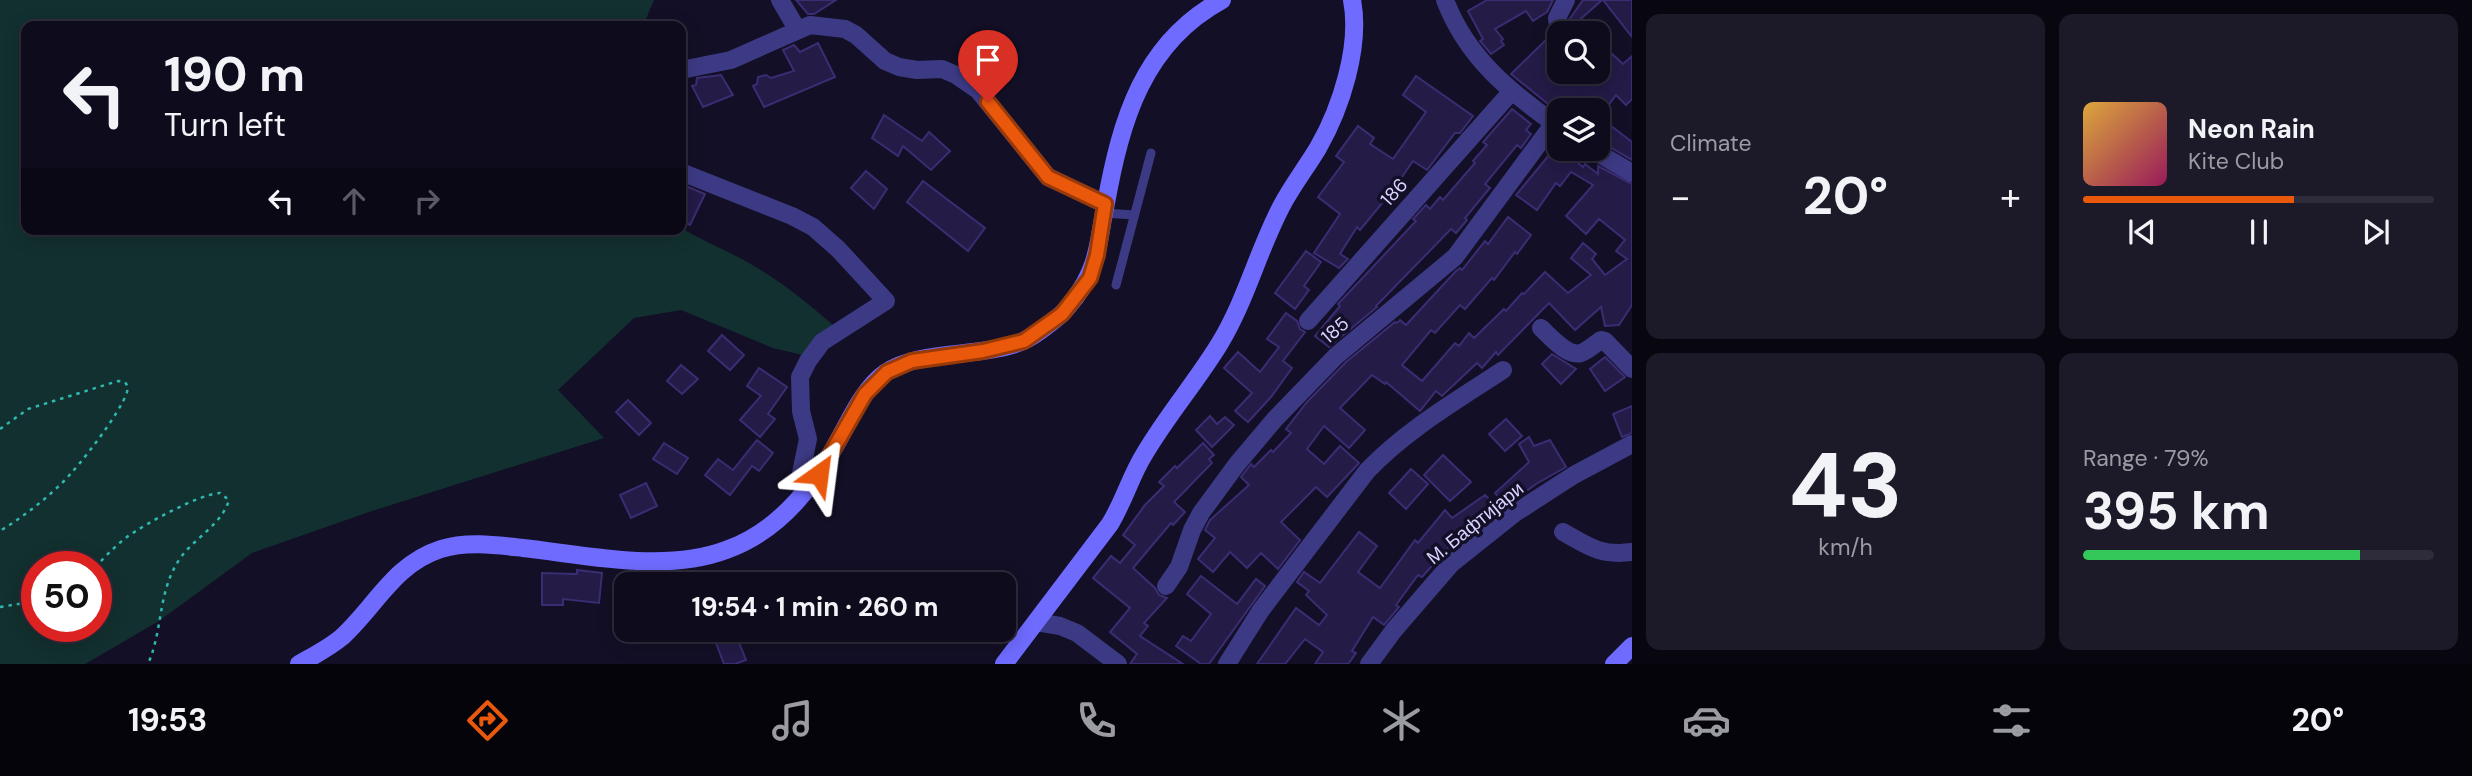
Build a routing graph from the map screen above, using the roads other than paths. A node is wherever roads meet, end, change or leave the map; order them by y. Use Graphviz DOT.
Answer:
graph roads {
  1 [pos="780,0"];
  2 [pos="1222,0"];
  3 [pos="1352,0"];
  4 [pos="1446,0"];
  5 [pos="1566,0"];
  6 [pos="1557,21"];
  7 [pos="797,29"];
  8 [pos="686,69"];
  9 [pos="1512,91"];
  10 [pos="1547,117"];
  11 [pos="1547,138"];
  12 [pos="1151,153"];
  13 [pos="1610,160"];
  14 [pos="1632,173"];
  15 [pos="686,174"];
  16 [pos="1105,209"];
  17 [pos="1134,215"];
  18 [pos="1116,285"];
  19 [pos="1308,321"];
  20 [pos="1541,328"];
  21 [pos="1632,369"];
  22 [pos="1503,370"];
  23 [pos="1632,444"];
  24 [pos="809,488"];
  25 [pos="1563,532"];
  26 [pos="1632,552"];
  27 [pos="1166,586"];
  28 [pos="1036,622"];
  29 [pos="1632,646"];
  30 [pos="299,664"];
  31 [pos="1004,664"];
  32 [pos="1118,664"];
  33 [pos="1227,664"];
  34 [pos="1369,664"];
  35 [pos="1614,664"];
  1 -- 7 [label="street"];
  2 -- 16 [label="main road"];
  3 -- 28 [label="main road"];
  4 -- 9 [label="street"];
  5 -- 6 [label="street"];
  7 -- 8 [label="street"];
  7 -- 16 [label="street"];
  9 -- 10 [label="street"];
  9 -- 19 [label="street, 186"];
  11 -- 27 [label="street, 185"];
  12 -- 17 [label="lane"];
  13 -- 14 [label="street"];
  15 -- 24 [label="street"];
  16 -- 17 [label="lane"];
  16 -- 24 [label="main road"];
  17 -- 18 [label="lane"];
  20 -- 21 [label="street"];
  22 -- 33 [label="street"];
  23 -- 34 [label="street, М. Бафтијари"];
  24 -- 30 [label="main road"];
  25 -- 26 [label="street"];
  28 -- 31 [label="main road"];
  28 -- 32 [label="street"];
  29 -- 35 [label="main road"];
}
